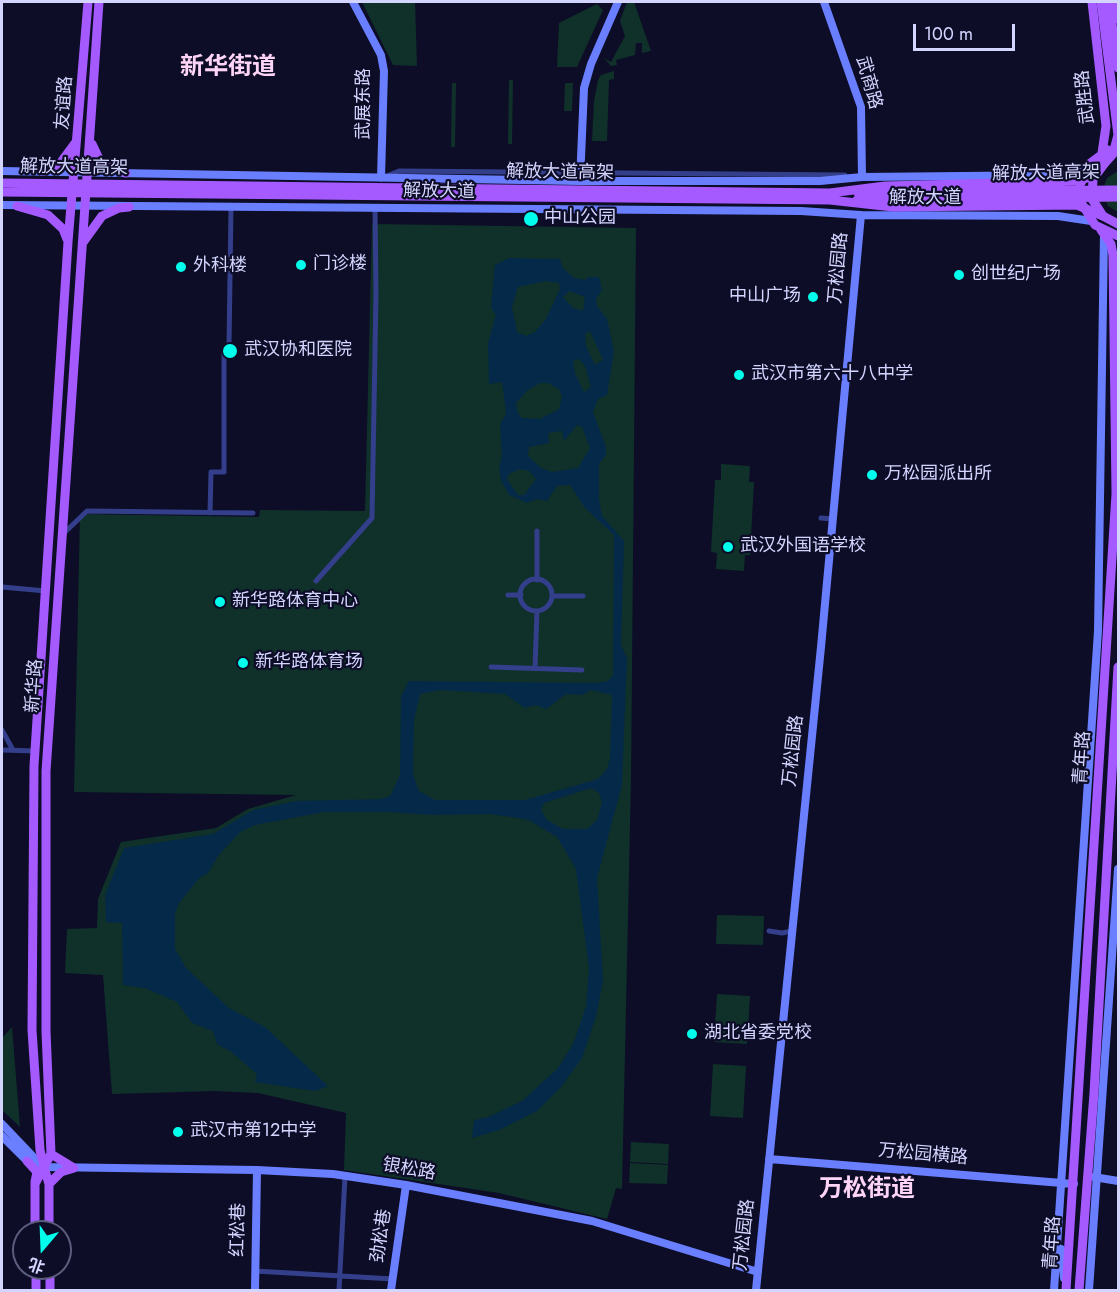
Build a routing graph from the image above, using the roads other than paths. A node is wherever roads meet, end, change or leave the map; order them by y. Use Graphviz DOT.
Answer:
graph roads {
  1 [pos="88,2"];
  2 [pos="99,2"];
  3 [pos="353,2"];
  4 [pos="618,2"];
  5 [pos="824,2"];
  6 [pos="1092,2"];
  7 [pos="1101,2"];
  8 [pos="1110,2"];
  9 [pos="1116,2"];
  10 [pos="1119,19"];
  11 [pos="1119,68"];
  12 [pos="91,136"];
  13 [pos="79,137"];
  14 [pos="1119,147"];
  15 [pos="1102,153"];
  16 [pos="1089,164"];
  17 [pos="2,171"];
  18 [pos="42,171"];
  19 [pos="75,172"];
  20 [pos="88,172"];
  21 [pos="126,173"];
  22 [pos="1096,173"];
  23 [pos="580,177"];
  24 [pos="862,177"];
  25 [pos="381,178"];
  26 [pos="2,183"];
  27 [pos="1119,190"];
  28 [pos="2,192"];
  29 [pos="830,197"];
  30 [pos="1119,197"];
  31 [pos="2,205"];
  32 [pos="17,206"];
  33 [pos="72,206"];
  34 [pos="85,206"];
  35 [pos="129,207"];
  36 [pos="375,207"];
  37 [pos="231,208"];
  38 [pos="861,215"];
  39 [pos="1103,216"];
  40 [pos="1091,221"];
  41 [pos="1116,223"];
  42 [pos="1103,232"];
  43 [pos="1119,234"];
  44 [pos="68,242"];
  45 [pos="82,246"];
  46 [pos="1119,461"];
  47 [pos="1116,494"];
  48 [pos="210,513"];
  49 [pos="253,513"];
  50 [pos="821,518"];
  51 [pos="833,519"];
  52 [pos="537,531"];
  53 [pos="61,537"];
  54 [pos="537,580"];
  55 [pos="316,581"];
  56 [pos="1111,584"];
  57 [pos="2,587"];
  58 [pos="46,591"];
  59 [pos="508,595"];
  60 [pos="521,595"];
  61 [pos="552,596"];
  62 [pos="584,596"];
  63 [pos="537,611"];
  64 [pos="1097,640"];
  65 [pos="1119,667"];
  66 [pos="491,668"];
  67 [pos="535,668"];
  68 [pos="582,670"];
  69 [pos="2,730"];
  70 [pos="2,750"];
  71 [pos="13,750"];
  72 [pos="36,751"];
  73 [pos="1107,851"];
  74 [pos="1119,869"];
  75 [pos="1090,910"];
  76 [pos="1116,911"];
  77 [pos="769,931"];
  78 [pos="792,931"];
  79 [pos="1113,950"];
  80 [pos="1075,966"];
  81 [pos="1097,1019"];
  82 [pos="2,1124"];
  83 [pos="2,1136"];
  84 [pos="32,1154"];
  85 [pos="51,1154"];
  86 [pos="769,1159"];
  87 [pos="44,1167"];
  88 [pos="74,1168"];
  89 [pos="257,1170"];
  90 [pos="345,1176"];
  91 [pos="1092,1177"];
  92 [pos="1119,1181"];
  93 [pos="1061,1182"];
  94 [pos="35,1184"];
  95 [pos="49,1184"];
  96 [pos="1074,1184"];
  97 [pos="406,1185"];
  98 [pos="35,1220"];
  99 [pos="50,1220"];
  100 [pos="1059,1225"];
  101 [pos="1094,1228"];
  102 [pos="255,1271"];
  103 [pos="758,1272"];
  104 [pos="340,1275"];
  105 [pos="393,1279"];
  106 [pos="255,1290"];
  107 [pos="339,1290"];
  108 [pos="391,1290"];
  109 [pos="756,1290"];
  110 [pos="1054,1290"];
  111 [pos="1066,1290"];
  112 [pos="1079,1290"];
  113 [pos="1089,1290"];
  1 -- 13 [label="main road, 友谊路"];
  2 -- 12 [label="main road, 友谊路"];
  3 -- 25 [label="main road, 武展东路"];
  4 -- 23 [label="main road"];
  5 -- 24 [label="main road, 武商路"];
  6 -- 15 [label="main road, 武胜路"];
  7 -- 22 [label="main road, bridge"];
  8 -- 11 [label="main road"];
  9 -- 10 [label="main road"];
  12 -- 20 [label="main road, 友谊路"];
  12 -- 21 [label="main road"];
  13 -- 18 [label="main road"];
  13 -- 19 [label="main road, 友谊路"];
  14 -- 15 [label="main road"];
  15 -- 16 [label="main road"];
  16 -- 24 [label="main road, 解放大道"];
  16 -- 40 [label="main road"];
  17 -- 18 [label="main road, 解放大道"];
  18 -- 19 [label="main road, 解放大道"];
  19 -- 20 [label="main road, 解放大道"];
  19 -- 33 [label="main road, 友谊路"];
  20 -- 21 [label="main road, 解放大道"];
  20 -- 34 [label="main road, 友谊路"];
  21 -- 25 [label="main road, 解放大道"];
  22 -- 29 [label="main road, bridge"];
  22 -- 39 [label="main road, bridge"];
  23 -- 24 [label="main road, 解放大道"];
  23 -- 25 [label="main road, 解放大道"];
  26 -- 29 [label="main road, 解放大道高架, bridge"];
  27 -- 29 [label="main road, 解放大道高架, bridge"];
  28 -- 29 [label="main road, 解放大道高架, bridge"];
  29 -- 30 [label="main road, 解放大道高架, bridge"];
  29 -- 39 [label="main road, bridge"];
  31 -- 32 [label="main road, 解放大道"];
  32 -- 33 [label="main road, 解放大道"];
  32 -- 44 [label="main road"];
  33 -- 34 [label="main road, 解放大道"];
  33 -- 44 [label="main road, 新华路"];
  34 -- 35 [label="main road, 解放大道"];
  34 -- 45 [label="main road, 新华路"];
  35 -- 37 [label="main road, 解放大道"];
  35 -- 45 [label="main road"];
  36 -- 37 [label="main road, 解放大道"];
  36 -- 38 [label="main road, 解放大道"];
  36 -- 55 [label="street"];
  37 -- 48 [label="street"];
  38 -- 40 [label="main road, 解放大道"];
  38 -- 51 [label="main road, 万松园路"];
  39 -- 41 [label="main road"];
  40 -- 42 [label="main road"];
  41 -- 43 [label="main road"];
  42 -- 43 [label="main road"];
  42 -- 47 [label="main road, 青年路"];
  42 -- 64 [label="main road"];
  44 -- 58 [label="main road, 新华路"];
  45 -- 53 [label="main road, 新华路"];
  46 -- 47 [label="main road"];
  47 -- 56 [label="main road, 青年路"];
  48 -- 49 [label="street"];
  48 -- 53 [label="street"];
  50 -- 51 [label="street"];
  51 -- 78 [label="main road, 万松园路"];
  52 -- 54 [label="street"];
  53 -- 85 [label="main road, 新华路"];
  54 -- 60 [label="street"];
  54 -- 61 [label="street"];
  56 -- 64 [label="main road"];
  56 -- 75 [label="main road, 青年路"];
  57 -- 58 [label="street"];
  58 -- 72 [label="main road, 新华路"];
  59 -- 60 [label="street"];
  60 -- 63 [label="street"];
  61 -- 62 [label="street"];
  61 -- 63 [label="street"];
  63 -- 67 [label="street"];
  64 -- 80 [label="main road"];
  65 -- 73 [label="main road, 青年路"];
  66 -- 67 [label="street"];
  67 -- 68 [label="street"];
  69 -- 71 [label="street"];
  70 -- 71 [label="street"];
  71 -- 72 [label="street"];
  72 -- 84 [label="main road, 新华路"];
  73 -- 76 [label="main road"];
  73 -- 81 [label="main road, 青年路"];
  74 -- 76 [label="main road"];
  75 -- 80 [label="main road"];
  75 -- 96 [label="main road, 青年路"];
  76 -- 79 [label="main road"];
  77 -- 78 [label="street"];
  78 -- 86 [label="main road, 万松园路"];
  79 -- 81 [label="main road"];
  79 -- 91 [label="main road"];
  80 -- 93 [label="main road"];
  81 -- 91 [label="main road, 青年路"];
  82 -- 84 [label="main road"];
  83 -- 84 [label="main road"];
  84 -- 87 [label="main road, 新华路"];
  84 -- 87 [label="main road, 银松路"];
  84 -- 94 [label="main road"];
  85 -- 87 [label="main road"];
  85 -- 88 [label="main road"];
  86 -- 93 [label="main road, 万松园横路"];
  86 -- 103 [label="main road, 万松园路"];
  87 -- 88 [label="main road, 银松路"];
  87 -- 94 [label="main road"];
  87 -- 95 [label="main road, 新华路"];
  88 -- 89 [label="main road, 银松路"];
  88 -- 95 [label="main road"];
  89 -- 90 [label="main road, 银松路"];
  89 -- 102 [label="main road, 红松巷"];
  90 -- 97 [label="main road, 银松路"];
  90 -- 104 [label="street"];
  91 -- 92 [label="main road"];
  91 -- 101 [label="main road"];
  91 -- 112 [label="main road, 青年路"];
  93 -- 96 [label="main road, 万松园横路"];
  93 -- 100 [label="main road"];
  94 -- 98 [label="main road"];
  95 -- 99 [label="main road, 新华路"];
  96 -- 111 [label="main road, 青年路"];
  97 -- 103 [label="main road, 银松路"];
  97 -- 105 [label="main road, 劲松巷"];
  100 -- 110 [label="main road"];
  100 -- 111 [label="main road"];
  101 -- 112 [label="main road"];
  101 -- 113 [label="main road"];
  102 -- 104 [label="street"];
  102 -- 106 [label="main road, 红松巷"];
  103 -- 109 [label="main road, 万松园路"];
  104 -- 105 [label="street"];
  104 -- 107 [label="street"];
  105 -- 108 [label="main road, 劲松巷"];
}
